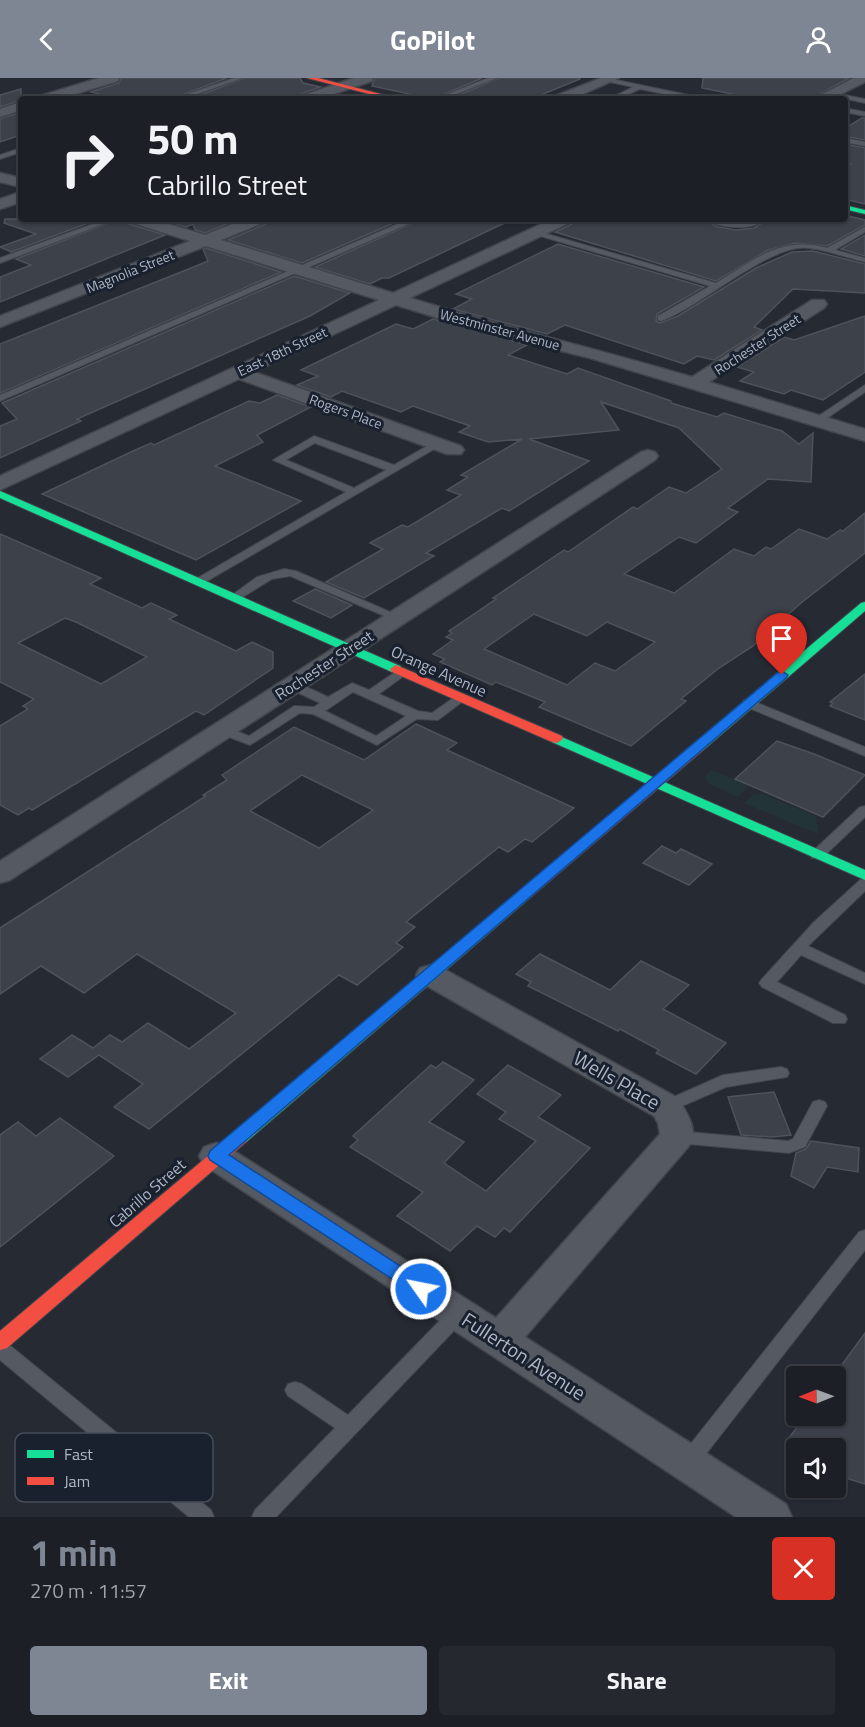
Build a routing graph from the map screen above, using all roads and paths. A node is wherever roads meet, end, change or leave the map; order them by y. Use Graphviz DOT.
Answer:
graph roads {
  1 [pos="113,78"];
  2 [pos="240,78"];
  3 [pos="310,78"];
  4 [pos="367,78"];
  5 [pos="494,78"];
  6 [pos="864,78"];
  7 [pos="610,79"];
  8 [pos="343,86"];
  9 [pos="639,87"];
  10 [pos="667,93"];
  11 [pos="55,96"];
  12 [pos="185,96"];
  13 [pos="315,96"];
  14 [pos="384,96"];
  15 [pos="446,96"];
  16 [pos="568,96"];
  17 [pos="619,96"];
  18 [pos="659,96"];
  19 [pos="682,96"];
  20 [pos="827,96"];
  21 [pos="848,99"];
  22 [pos="865,101"];
  23 [pos="18,107"];
  24 [pos="848,111"];
  25 [pos="0,113"];
  26 [pos="865,114"];
  27 [pos="848,141"];
  28 [pos="865,144"];
  29 [pos="18,151"];
  30 [pos="0,157"];
  31 [pos="0,177"];
  32 [pos="18,182"];
  33 [pos="18,198"];
  34 [pos="0,204"];
  35 [pos="848,208"];
  36 [pos="865,212"];
  37 [pos="105,222"];
  38 [pos="145,222"];
  39 [pos="252,222"];
  40 [pos="409,222"];
  41 [pos="558,222"];
  42 [pos="722,222"];
  43 [pos="757,222"];
  44 [pos="865,230"];
  45 [pos="534,233"];
  46 [pos="205,241"];
  47 [pos="828,250"];
  48 [pos="865,260"];
  49 [pos="0,261"];
  50 [pos="299,270"];
  51 [pos="719,286"];
  52 [pos="394,299"];
  53 [pos="818,304"];
  54 [pos="661,318"];
  55 [pos="0,322"];
  56 [pos="237,372"];
  57 [pos="695,383"];
  58 [pos="865,388"];
  59 [pos="0,398"];
  60 [pos="817,421"];
  61 [pos="865,435"];
  62 [pos="446,447"];
  63 [pos="648,456"];
  64 [pos="394,469"];
  65 [pos="0,484"];
  66 [pos="354,492"];
  67 [pos="0,494"];
  68 [pos="198,582"];
  69 [pos="234,598"];
  70 [pos="865,604"];
  71 [pos="398,618"];
  72 [pos="349,649"];
  73 [pos="401,672"];
  74 [pos="292,686"];
  75 [pos="370,695"];
  76 [pos="460,699"];
  77 [pos="329,702"];
  78 [pos="748,703"];
  79 [pos="316,711"];
  80 [pos="415,715"];
  81 [pos="223,730"];
  82 [pos="865,752"];
  83 [pos="653,784"];
  84 [pos="865,810"];
  85 [pos="817,855"];
  86 [pos="0,874"];
  87 [pos="865,876"];
  88 [pos="865,883"];
  89 [pos="799,948"];
  90 [pos="430,975"];
  91 [pos="865,979"];
  92 [pos="839,1019"];
  93 [pos="781,1073"];
  94 [pos="819,1106"];
  95 [pos="671,1122"];
  96 [pos="216,1156"];
  97 [pos="865,1237"];
  98 [pos="459,1313"];
  99 [pos="500,1340"];
  100 [pos="0,1341"];
  101 [pos="0,1349"];
  102 [pos="295,1390"];
  103 [pos="349,1427"];
  104 [pos="102,1433"];
  105 [pos="688,1463"];
  106 [pos="186,1502"];
  107 [pos="204,1517"];
  108 [pos="262,1517"];
  109 [pos="771,1517"];
  1 -- 11 [label="street"];
  2 -- 12 [label="lane"];
  3 -- 8 [label="street"];
  4 -- 8 [label="street"];
  5 -- 15 [label="lane"];
  6 -- 20 [label="street"];
  7 -- 9 [label="lane"];
  7 -- 16 [label="street"];
  8 -- 13 [label="street"];
  8 -- 14 [label="street"];
  9 -- 10 [label="lane"];
  9 -- 17 [label="lane"];
  10 -- 18 [label="lane"];
  10 -- 19 [label="lane"];
  21 -- 22 [label="lane"];
  23 -- 25 [label="street"];
  24 -- 26 [label="lane"];
  27 -- 28 [label="lane"];
  29 -- 30 [label="lane"];
  31 -- 32 [label="street"];
  33 -- 34 [label="street"];
  35 -- 36 [label="street"];
  37 -- 49 [label="lane"];
  38 -- 46 [label="street, Westminster Avenue"];
  39 -- 46 [label="street, Magnolia Street"];
  40 -- 50 [label="lane"];
  41 -- 45 [label="street, East 18th Street"];
  42 -- 43 [label="lane"];
  44 -- 47 [label="lane"];
  45 -- 51 [label="lane"];
  45 -- 52 [label="street, East 18th Street"];
  46 -- 50 [label="street, Westminster Avenue"];
  46 -- 55 [label="street, Magnolia Street"];
  47 -- 48 [label="lane"];
  47 -- 51 [label="lane"];
  50 -- 52 [label="street, Westminster Avenue"];
  50 -- 59 [label="lane"];
  51 -- 54 [label="lane"];
  52 -- 56 [label="street, East 18th Street"];
  52 -- 57 [label="street, Westminster Avenue"];
  53 -- 57 [label="street, Rochester Street"];
  56 -- 62 [label="street, Rogers Place"];
  56 -- 65 [label="street, East 18th Street"];
  57 -- 60 [label="street, Westminster Avenue"];
  58 -- 60 [label="lane"];
  60 -- 61 [label="street, Westminster Avenue"];
  62 -- 64 [label="lane"];
  63 -- 71 [label="street, Rochester Street"];
  64 -- 66 [label="lane"];
  64 -- 66 [label="lane"];
  66 -- 68 [label="lane"];
  67 -- 68 [label="street, Orange Avenue"];
  68 -- 69 [label="street, Orange Avenue"];
  69 -- 71 [label="lane"];
  69 -- 72 [label="street, Orange Avenue"];
  70 -- 78 [label="street, Cabrillo Street"];
  71 -- 72 [label="street, Rochester Street"];
  72 -- 73 [label="street, Orange Avenue"];
  72 -- 74 [label="street, Rochester Street"];
  73 -- 75 [label="lane"];
  73 -- 76 [label="street, Orange Avenue"];
  74 -- 77 [label="lane"];
  74 -- 81 [label="street, Rochester Street"];
  75 -- 77 [label="lane"];
  75 -- 80 [label="lane"];
  76 -- 80 [label="lane"];
  76 -- 83 [label="street, Orange Avenue"];
  77 -- 79 [label="lane"];
  78 -- 82 [label="lane"];
  78 -- 83 [label="street, Cabrillo Street"];
  79 -- 80 [label="lane"];
  79 -- 81 [label="lane"];
  81 -- 86 [label="street, Rochester Street"];
  83 -- 85 [label="street, Orange Avenue"];
  83 -- 90 [label="street, Cabrillo Street"];
  84 -- 85 [label="lane"];
  85 -- 87 [label="street, Orange Avenue"];
  88 -- 89 [label="lane"];
  89 -- 91 [label="lane"];
  89 -- 92 [label="lane"];
  90 -- 95 [label="street, Wells Place"];
  90 -- 96 [label="street, Cabrillo Street"];
  93 -- 95 [label="lane"];
  94 -- 95 [label="lane"];
  95 -- 99 [label="street"];
  96 -- 98 [label="street, Fullerton Avenue"];
  96 -- 100 [label="street, Cabrillo Street"];
  97 -- 105 [label="lane"];
  98 -- 99 [label="street, Fullerton Avenue"];
  98 -- 103 [label="lane"];
  99 -- 105 [label="street, Fullerton Avenue"];
  101 -- 104 [label="lane"];
  102 -- 103 [label="lane"];
  103 -- 108 [label="lane"];
  105 -- 109 [label="street, Fullerton Avenue"];
  106 -- 107 [label="lane"];
}
